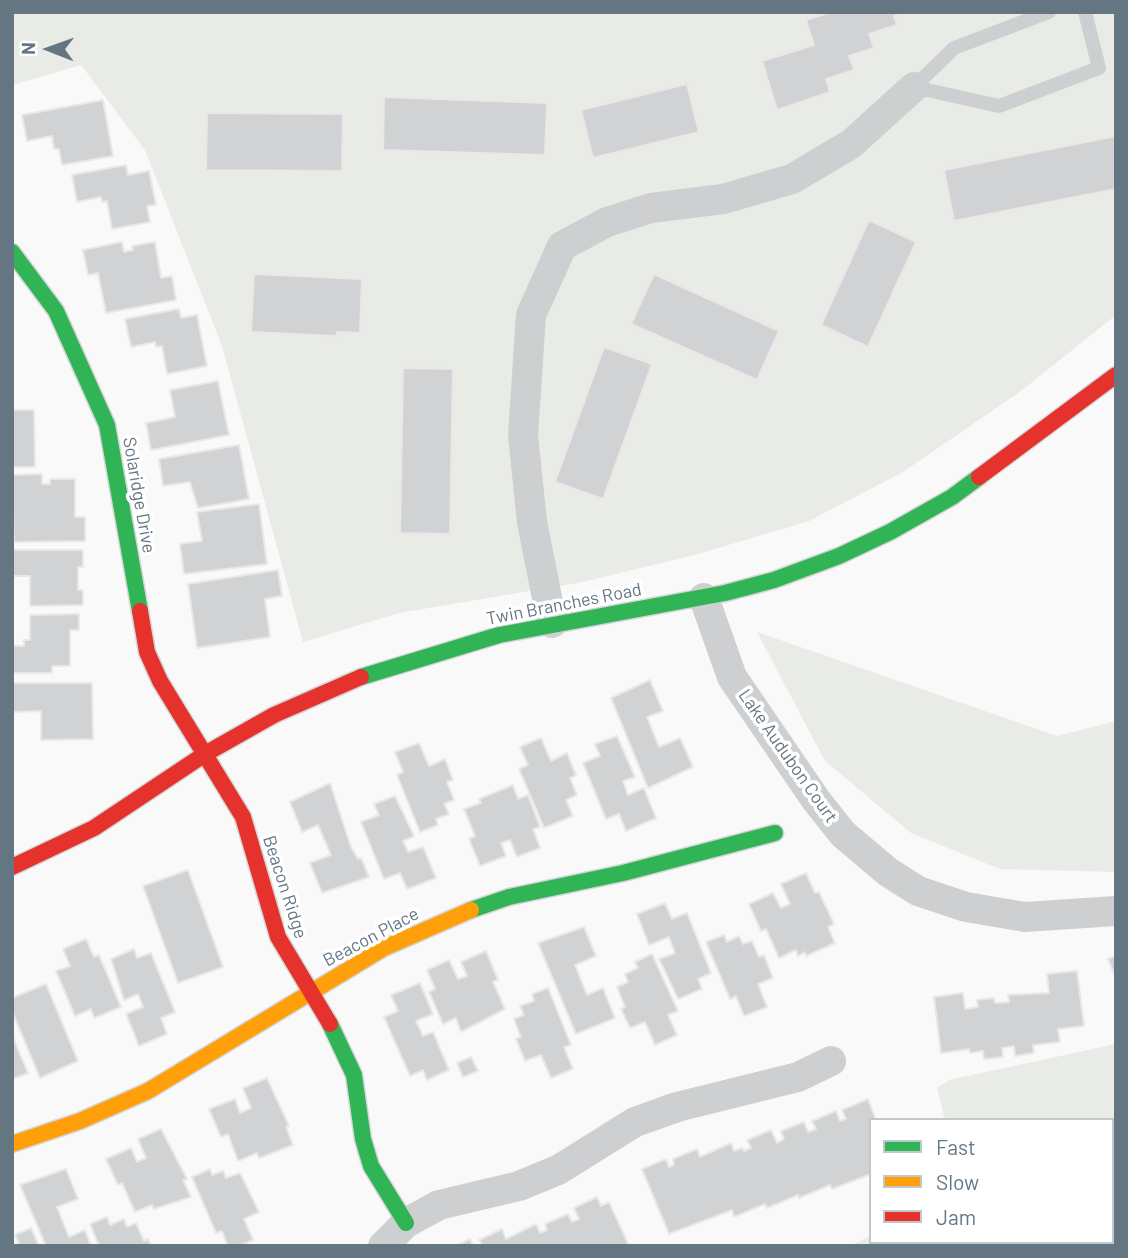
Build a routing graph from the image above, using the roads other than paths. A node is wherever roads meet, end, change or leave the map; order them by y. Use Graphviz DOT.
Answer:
graph roads {
  1 [pos="1049,12"];
  2 [pos="1085,12"];
  3 [pos="914,87"];
  4 [pos="12,253"];
  5 [pos="1116,376"];
  6 [pos="704,598"];
  7 [pos="552,623"];
  8 [pos="205,754"];
  9 [pos="775,833"];
  10 [pos="12,867"];
  11 [pos="1116,911"];
  12 [pos="311,993"];
  13 [pos="831,1061"];
  14 [pos="12,1144"];
  15 [pos="406,1223"];
  16 [pos="383,1246"];
  1 -- 3 [label="lane"];
  2 -- 3 [label="lane"];
  3 -- 7 [label="street"];
  4 -- 8 [label="street, Solaridge Drive"];
  5 -- 6 [label="street, Twin Branches Road"];
  6 -- 7 [label="street, Twin Branches Road"];
  6 -- 11 [label="street, Lake Audubon Court"];
  7 -- 8 [label="street, Twin Branches Road"];
  8 -- 10 [label="street, Twin Branches Road"];
  8 -- 12 [label="street, Beacon Ridge"];
  9 -- 12 [label="street, Beacon Place"];
  12 -- 14 [label="street, Beacon Place"];
  12 -- 15 [label="street, Beacon Ridge"];
  13 -- 15 [label="street"];
  15 -- 16 [label="street"];
}
